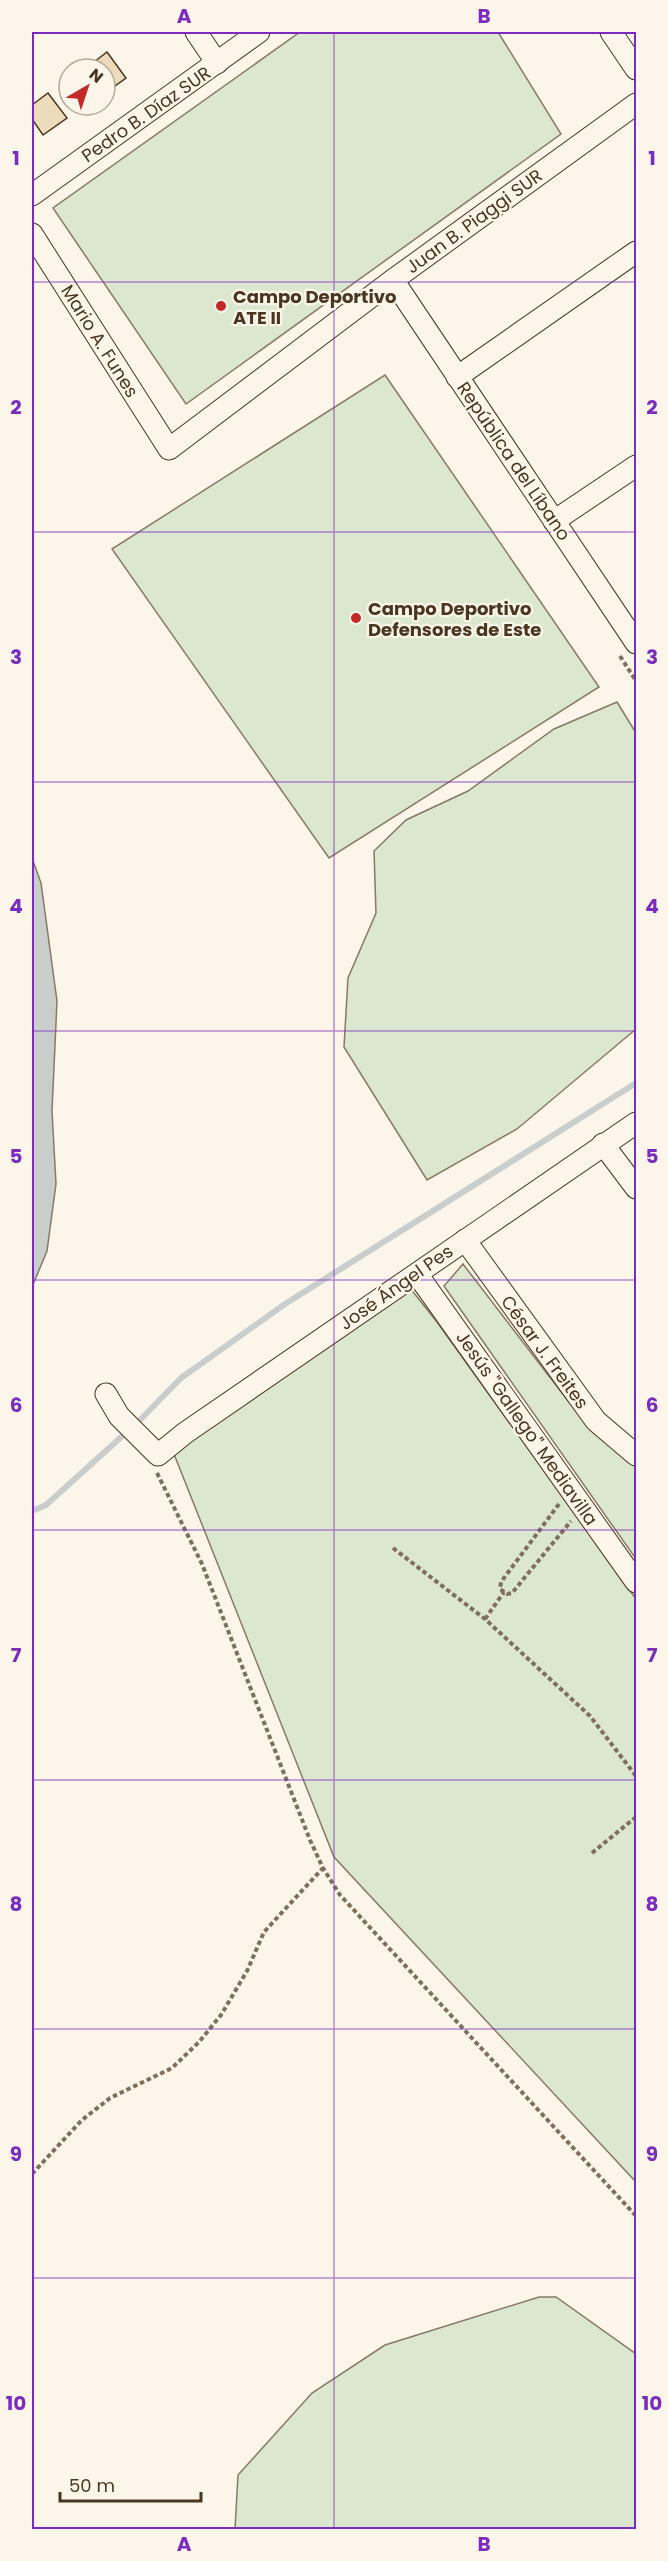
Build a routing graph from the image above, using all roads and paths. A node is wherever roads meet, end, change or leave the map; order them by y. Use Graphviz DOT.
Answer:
graph roads {
  1 [pos="196,32"];
  2 [pos="259,32"];
  3 [pos="611,32"];
  4 [pos="217,63"];
  5 [pos="636,69"];
  6 [pos="636,104"];
  7 [pos="32,195"];
  8 [pos="32,234"];
  9 [pos="636,252"];
  10 [pos="393,280"];
  11 [pos="457,377"];
  12 [pos="169,449"];
  13 [pos="636,466"];
  14 [pos="554,521"];
  15 [pos="636,643"];
  16 [pos="636,1123"];
  17 [pos="603,1144"];
  18 [pos="636,1188"];
  19 [pos="465,1240"];
  20 [pos="417,1274"];
  21 [pos="106,1394"];
  22 [pos="153,1450"];
  23 [pos="636,1455"];
  24 [pos="577,1498"];
  25 [pos="393,1548"];
  26 [pos="636,1582"];
  27 [pos="504,1592"];
  28 [pos="485,1619"];
  29 [pos="636,1776"];
  30 [pos="636,1817"];
  31 [pos="592,1853"];
  32 [pos="322,1868"];
  33 [pos="32,2174"];
  34 [pos="636,2216"];
  1 -- 4 [label="street"];
  2 -- 4 [label="street, Pedro B. Díaz SUR"];
  3 -- 5 [label="street"];
  4 -- 7 [label="street, Pedro B. Díaz SUR"];
  6 -- 10 [label="street, Juan B. Piaggi SUR"];
  8 -- 12 [label="street, Mario A. Funes"];
  9 -- 11 [label="street"];
  10 -- 11 [label="street, República del Líbano"];
  10 -- 12 [label="street, Juan B. Piaggi SUR"];
  11 -- 14 [label="street, República del Líbano"];
  13 -- 14 [label="street"];
  14 -- 15 [label="street, República del Líbano"];
  16 -- 17 [label="street, José Ángel Pes"];
  17 -- 18 [label="street"];
  17 -- 19 [label="street, José Ángel Pes"];
  19 -- 20 [label="street, José Ángel Pes"];
  19 -- 23 [label="street, César J. Freites"];
  20 -- 22 [label="street, José Ángel Pes"];
  20 -- 24 [label="street, Jesús \"Gallego\" Mediavilla"];
  21 -- 22 [label="street"];
  22 -- 32 [label="path"];
  24 -- 26 [label="street, Jesús \"Gallego\" Mediavilla"];
  24 -- 27 [label="path"];
  24 -- 27 [label="path"];
  25 -- 28 [label="path"];
  27 -- 28 [label="path"];
  28 -- 29 [label="path"];
  30 -- 31 [label="path"];
  32 -- 33 [label="path"];
  32 -- 34 [label="path"];
}
